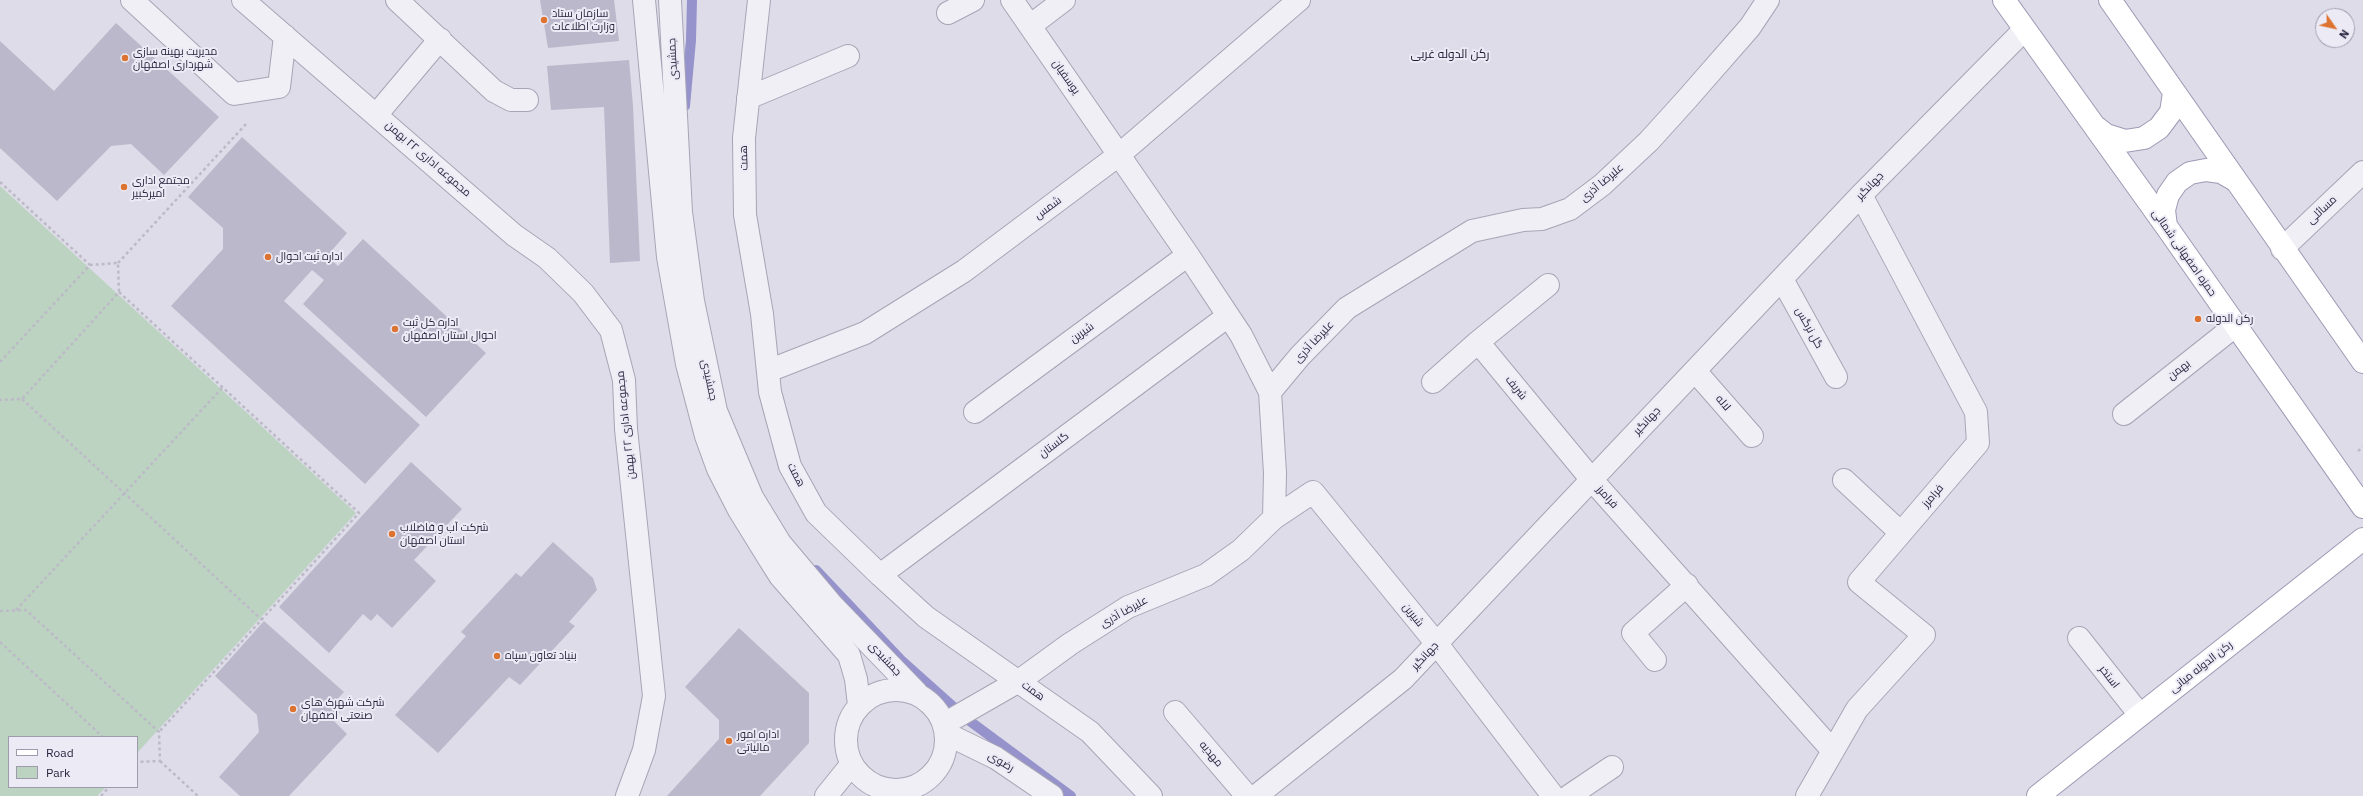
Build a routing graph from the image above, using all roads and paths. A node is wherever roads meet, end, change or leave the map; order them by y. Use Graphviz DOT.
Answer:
graph roads {
  1 [pos="132,0"];
  2 [pos="243,0"];
  3 [pos="398,0"];
  4 [pos="644,0"];
  5 [pos="670,0"];
  6 [pos="758,0"];
  7 [pos="973,0"];
  8 [pos="1012,0"];
  9 [pos="1064,0"];
  10 [pos="1299,0"];
  11 [pos="1768,0"];
  12 [pos="2004,0"];
  13 [pos="2110,0"];
  14 [pos="948,13"];
  15 [pos="1030,26"];
  16 [pos="2024,30"];
  17 [pos="285,36"];
  18 [pos="440,39"];
  19 [pos="848,56"];
  20 [pos="673,66"];
  21 [pos="651,69"];
  22 [pos="2174,93"];
  23 [pos="748,98"];
  24 [pos="527,100"];
  25 [pos="377,114"];
  26 [pos="247,122"];
  27 [pos="2092,123"];
  28 [pos="1120,154"];
  29 [pos="2363,172"];
  30 [pos="2235,180"];
  31 [pos="0,182"];
  32 [pos="1861,195"];
  33 [pos="2166,226"];
  34 [pos="2282,249"];
  35 [pos="1188,255"];
  36 [pos="118,263"];
  37 [pos="90,265"];
  38 [pos="1782,279"];
  39 [pos="1548,284"];
  40 [pos="119,292"];
  41 [pos="1228,316"];
  42 [pos="2235,326"];
  43 [pos="1478,342"];
  44 [pos="0,362"];
  45 [pos="2363,362"];
  46 [pos="768,371"];
  47 [pos="1695,371"];
  48 [pos="1836,377"];
  49 [pos="1433,382"];
  50 [pos="223,387"];
  51 [pos="1270,392"];
  52 [pos="22,399"];
  53 [pos="0,400"];
  54 [pos="975,412"];
  55 [pos="2124,414"];
  56 [pos="1752,436"];
  57 [pos="1592,480"];
  58 [pos="1844,480"];
  59 [pos="125,494"];
  60 [pos="2363,507"];
  61 [pos="1274,518"];
  62 [pos="1901,533"];
  63 [pos="2363,539"];
  64 [pos="880,575"];
  65 [pos="1687,585"];
  66 [pos="16,610"];
  67 [pos="0,611"];
  68 [pos="262,620"];
  69 [pos="2079,638"];
  70 [pos="0,642"];
  71 [pos="1437,644"];
  72 [pos="1655,660"];
  73 [pos="1019,681"];
  74 [pos="917,693"];
  75 [pos="858,705"];
  76 [pos="1175,712"];
  77 [pos="2140,715"];
  78 [pos="945,729"];
  79 [pos="158,732"];
  80 [pos="102,736"];
  81 [pos="1833,751"];
  82 [pos="160,761"];
  83 [pos="138,762"];
  84 [pos="851,765"];
  85 [pos="1612,767"];
  86 [pos="108,788"];
  87 [pos="886,793"];
  88 [pos="101,796"];
  89 [pos="198,796"];
  90 [pos="627,796"];
  91 [pos="826,796"];
  92 [pos="1052,796"];
  93 [pos="1151,796"];
  94 [pos="1247,796"];
  95 [pos="1256,796"];
  96 [pos="1553,796"];
  97 [pos="1569,796"];
  98 [pos="1807,796"];
  99 [pos="2038,796"];
  1 -- 17 [label="street"];
  2 -- 17 [label="street, مجموعه اداری ۲۲ بهمن"];
  3 -- 18 [label="street"];
  4 -- 21 [label="street, جمشیدی"];
  5 -- 20 [label="street, جمشیدی"];
  6 -- 23 [label="street, همت"];
  7 -- 14 [label="street"];
  8 -- 15 [label="street, یوسفیان"];
  9 -- 15 [label="street"];
  10 -- 28 [label="street, شمس"];
  11 -- 51 [label="street, علیرضا آذری"];
  12 -- 16 [label="main road, حمزه اصفهانی شمالی"];
  13 -- 22 [label="main road"];
  15 -- 28 [label="street, یوسفیان"];
  16 -- 27 [label="main road, حمزه اصفهانی شمالی"];
  16 -- 32 [label="street, جهانگیر"];
  17 -- 25 [label="street, مجموعه اداری ۲۲ بهمن"];
  18 -- 24 [label="street"];
  18 -- 25 [label="street"];
  19 -- 23 [label="street"];
  20 -- 21 [label="street"];
  20 -- 74 [label="street, جمشیدی"];
  21 -- 75 [label="street, جمشیدی"];
  22 -- 27 [label="main road"];
  22 -- 30 [label="main road"];
  23 -- 46 [label="street, همت"];
  25 -- 90 [label="street, مجموعه اداری ۲۲ بهمن"];
  26 -- 36 [label="path"];
  27 -- 33 [label="main road, حمزه اصفهانی شمالی"];
  28 -- 35 [label="street"];
  28 -- 46 [label="street, شمس"];
  29 -- 34 [label="street, مسائلی"];
  30 -- 33 [label="main road"];
  30 -- 34 [label="main road"];
  31 -- 37 [label="path"];
  32 -- 38 [label="street, جهانگیر"];
  32 -- 62 [label="street, فرامرز"];
  33 -- 42 [label="main road, حمزه اصفهانی شمالی"];
  34 -- 45 [label="main road"];
  35 -- 41 [label="street"];
  35 -- 54 [label="street, شیرین"];
  36 -- 37 [label="path"];
  36 -- 40 [label="path"];
  37 -- 44 [label="path"];
  38 -- 47 [label="street, جهانگیر"];
  38 -- 48 [label="street, گل نرگس"];
  39 -- 43 [label="street"];
  40 -- 50 [label="path"];
  40 -- 52 [label="path"];
  41 -- 51 [label="street"];
  41 -- 64 [label="street, گلستان"];
  42 -- 55 [label="street, بهمن"];
  42 -- 60 [label="main road, حمزه اصفهانی شمالی"];
  43 -- 49 [label="street"];
  43 -- 57 [label="street, شریف"];
  46 -- 64 [label="street, همت"];
  47 -- 56 [label="street, لاله"];
  47 -- 57 [label="street, جهانگیر"];
  50 -- 59 [label="path"];
  50 -- 68 [label="path"];
  51 -- 61 [label="street"];
  52 -- 53 [label="path"];
  52 -- 59 [label="path"];
  57 -- 65 [label="street, فرامرز"];
  57 -- 71 [label="street, جهانگیر"];
  58 -- 62 [label="street"];
  59 -- 66 [label="path"];
  59 -- 68 [label="path"];
  61 -- 71 [label="street, شیرین"];
  61 -- 73 [label="street, علیرضا آذری"];
  62 -- 81 [label="street, فرامرز"];
  63 -- 77 [label="main road, رکن الدوله میانی"];
  64 -- 73 [label="street, همت"];
  65 -- 72 [label="street"];
  65 -- 81 [label="street, فرامرز"];
  66 -- 67 [label="path"];
  66 -- 79 [label="path"];
  68 -- 79 [label="path"];
  69 -- 77 [label="street, استخر"];
  70 -- 80 [label="path"];
  71 -- 95 [label="street, جهانگیر"];
  71 -- 96 [label="street, شیرین"];
  73 -- 78 [label="street, علیرضا آذری"];
  73 -- 93 [label="street, همت"];
  74 -- 75 [label="street"];
  74 -- 78 [label="street"];
  75 -- 84 [label="street"];
  76 -- 94 [label="street, مهدیه"];
  77 -- 99 [label="main road, رکن الدوله میانی"];
  78 -- 87 [label="street"];
  78 -- 92 [label="street, رضوی"];
  79 -- 82 [label="path"];
  81 -- 98 [label="street, فرامرز"];
  82 -- 83 [label="path"];
  82 -- 89 [label="path"];
  84 -- 87 [label="street"];
  84 -- 91 [label="street"];
  85 -- 97 [label="street"];
  86 -- 88 [label="path"];
}
